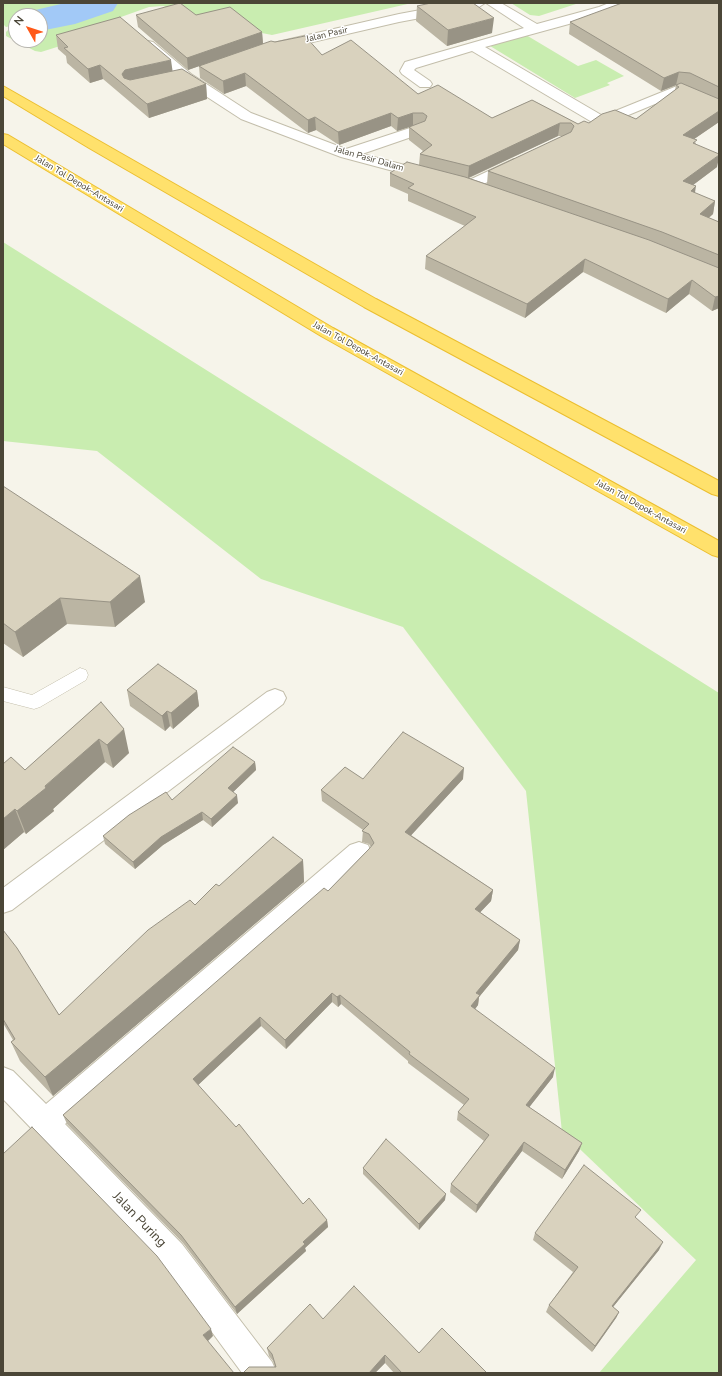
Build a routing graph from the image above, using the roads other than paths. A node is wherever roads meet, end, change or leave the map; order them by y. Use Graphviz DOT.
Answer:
graph roads {
  1 [pos="478,3"];
  2 [pos="492,3"];
  3 [pos="618,3"];
  4 [pos="535,29"];
  5 [pos="138,36"];
  6 [pos="474,46"];
  7 [pos="267,49"];
  8 [pos="201,72"];
  9 [pos="179,79"];
  10 [pos="425,84"];
  11 [pos="5,93"];
  12 [pos="719,107"];
  13 [pos="418,130"];
  14 [pos="3,138"];
  15 [pos="346,154"];
  16 [pos="529,157"];
  17 [pos="439,178"];
  18 [pos="454,182"];
  19 [pos="470,185"];
  20 [pos="492,193"];
  21 [pos="719,489"];
  22 [pos="719,550"];
  23 [pos="80,675"];
  24 [pos="3,694"];
  25 [pos="275,698"];
  26 [pos="359,852"];
  27 [pos="3,902"];
  28 [pos="3,1080"];
  29 [pos="45,1123"];
  30 [pos="262,1373"];
  1 -- 7 [label="street, Jalan Pasir"];
  2 -- 4 [label="street"];
  3 -- 4 [label="street"];
  4 -- 6 [label="street"];
  5 -- 9 [label="street, Jalan Pasir Dalam"];
  6 -- 10 [label="street"];
  6 -- 12 [label="street"];
  8 -- 9 [label="street"];
  9 -- 15 [label="street, Jalan Pasir Dalam"];
  11 -- 21 [label="highway"];
  13 -- 15 [label="street"];
  14 -- 22 [label="highway, Jalan Tol Depok–Antasari"];
  15 -- 17 [label="street, Jalan Pasir Dalam"];
  16 -- 19 [label="street"];
  18 -- 19 [label="street"];
  19 -- 20 [label="street"];
  23 -- 24 [label="lane"];
  25 -- 27 [label="street"];
  26 -- 29 [label="street"];
  28 -- 29 [label="street, Jalan Puring"];
  29 -- 30 [label="street, Jalan Puring"];
}
